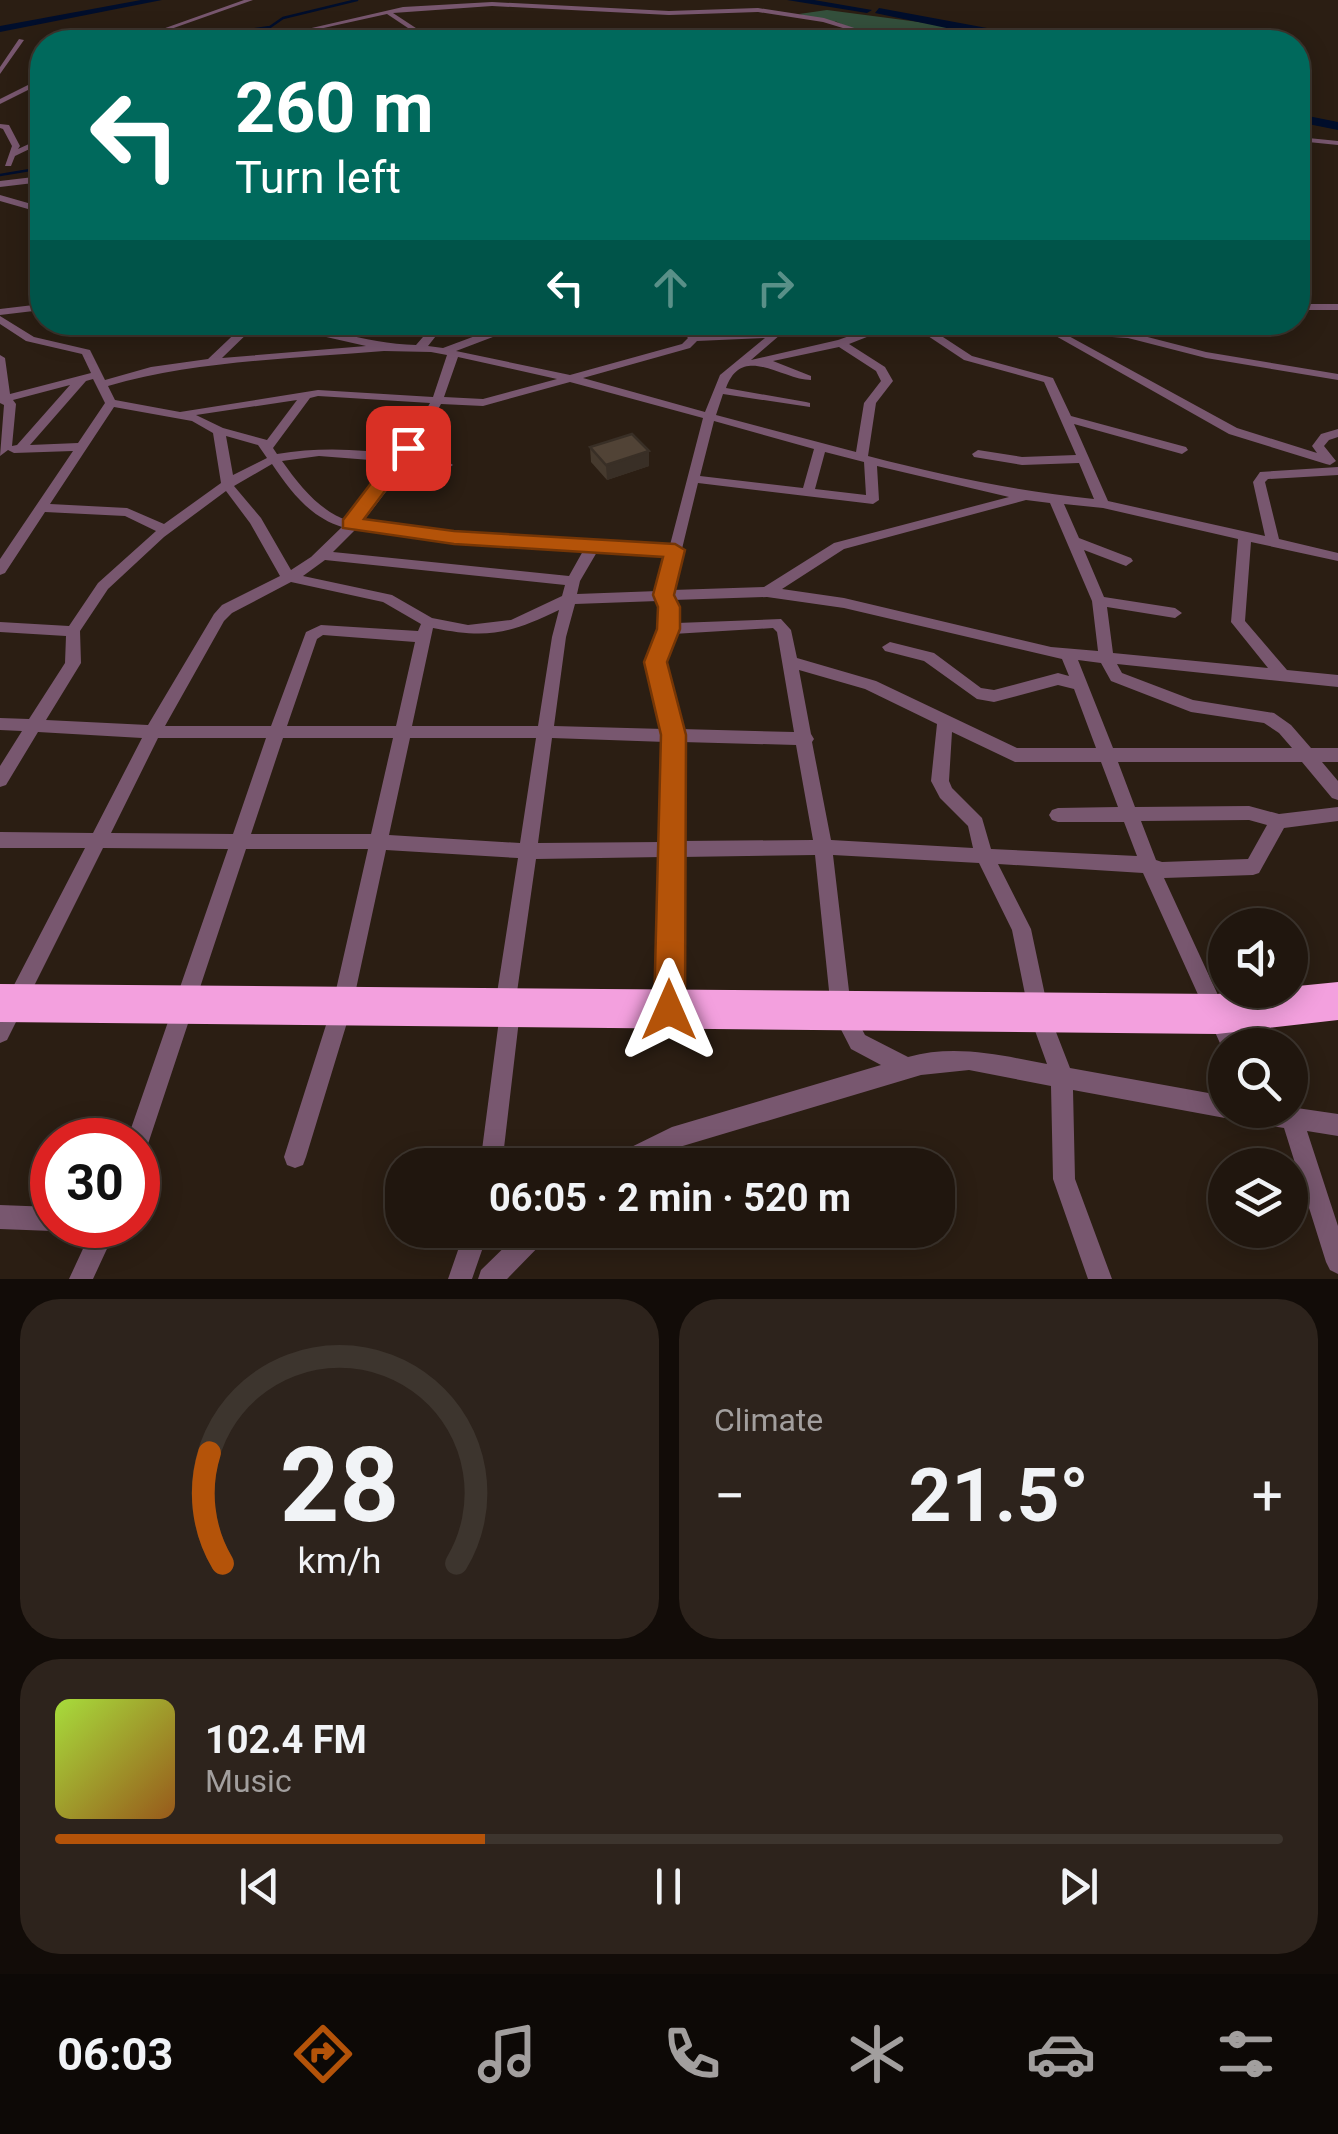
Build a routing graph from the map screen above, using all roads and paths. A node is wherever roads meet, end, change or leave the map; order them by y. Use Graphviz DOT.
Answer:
graph roads {
  1 [pos="250,0"];
  2 [pos="426,0"];
  3 [pos="403,9"];
  4 [pos="387,12"];
  5 [pos="164,30"];
  6 [pos="312,30"];
  7 [pos="416,30"];
  8 [pos="856,30"];
  9 [pos="21,40"];
  10 [pos="0,72"];
  11 [pos="30,86"];
  12 [pos="0,102"];
  13 [pos="0,126"];
  14 [pos="1310,140"];
  15 [pos="1338,144"];
  16 [pos="30,146"];
  17 [pos="16,154"];
  18 [pos="8,164"];
  19 [pos="30,180"];
  20 [pos="0,184"];
  21 [pos="0,198"];
  22 [pos="30,207"];
  23 [pos="1310,306"];
  24 [pos="1338,307"];
  25 [pos="30,310"];
  26 [pos="0,315"];
  27 [pos="240,335"];
  28 [pos="345,335"];
  29 [pos="431,335"];
  30 [pos="490,335"];
  31 [pos="691,335"];
  32 [pos="756,335"];
  33 [pos="775,335"];
  34 [pos="864,335"];
  35 [pos="933,335"];
  36 [pos="1057,335"];
  37 [pos="1128,335"];
  38 [pos="694,338"];
  39 [pos="842,343"];
  40 [pos="384,348"];
  41 [pos="419,349"];
  42 [pos="447,353"];
  43 [pos="0,358"];
  44 [pos="762,361"];
  45 [pos="211,362"];
  46 [pos="740,365"];
  47 [pos="1338,376"];
  48 [pos="808,378"];
  49 [pos="2,379"];
  50 [pos="93,379"];
  51 [pos="568,380"];
  52 [pos="718,390"];
  53 [pos="307,394"];
  54 [pos="2,399"];
  55 [pos="439,402"];
  56 [pos="111,403"];
  57 [pos="806,404"];
  58 [pos="177,415"];
  59 [pos="1064,418"];
  60 [pos="708,420"];
  61 [pos="218,431"];
  62 [pos="1338,433"];
  63 [pos="82,447"];
  64 [pos="820,448"];
  65 [pos="20,449"];
  66 [pos="1182,450"];
  67 [pos="1,451"];
  68 [pos="269,454"];
  69 [pos="978,454"];
  70 [pos="401,459"];
  71 [pos="1080,459"];
  72 [pos="866,460"];
  73 [pos="1335,465"];
  74 [pos="447,466"];
  75 [pos="693,478"];
  76 [pos="228,486"];
  77 [pos="808,492"];
  78 [pos="1025,496"];
  79 [pos="1055,500"];
  80 [pos="1104,504"];
  81 [pos="42,508"];
  82 [pos="350,524"];
  83 [pos="166,531"];
  84 [pos="1245,535"];
  85 [pos="1272,539"];
  86 [pos="1076,542"];
  87 [pos="592,548"];
  88 [pos="675,550"];
  89 [pos="321,555"];
  90 [pos="1338,557"];
  91 [pos="1126,561"];
  92 [pos="0,570"];
  93 [pos="288,577"];
  94 [pos="570,590"];
  95 [pos="748,592"];
  96 [pos="767,592"];
  97 [pos="664,595"];
  98 [pos="1099,600"];
  99 [pos="1175,614"];
  100 [pos="753,623"];
  101 [pos="0,627"];
  102 [pos="669,629"];
  103 [pos="426,630"];
  104 [pos="73,631"];
  105 [pos="890,647"];
  106 [pos="1068,654"];
  107 [pos="1106,658"];
  108 [pos="792,662"];
  109 [pos="1282,675"];
  110 [pos="1337,682"];
  111 [pos="1080,684"];
  112 [pos="945,722"];
  113 [pos="0,724"];
  114 [pos="34,724"];
  115 [pos="153,732"];
  116 [pos="276,732"];
  117 [pos="405,732"];
  118 [pos="548,732"];
  119 [pos="674,735"];
  120 [pos="806,738"];
  121 [pos="1338,755"];
  122 [pos="1106,756"];
  123 [pos="1306,757"];
  124 [pos="0,780"];
  125 [pos="1338,794"];
  126 [pos="1128,812"];
  127 [pos="1338,814"];
  128 [pos="1058,815"];
  129 [pos="1279,820"];
  130 [pos="100,838"];
  131 [pos="0,840"];
  132 [pos="237,841"];
  133 [pos="380,842"];
  134 [pos="823,846"];
  135 [pos="670,849"];
  136 [pos="531,851"];
  137 [pos="984,856"];
  138 [pos="1150,864"];
  139 [pos="1338,1001"];
  140 [pos="343,1003"];
  141 [pos="188,1006"];
  142 [pos="505,1006"];
  143 [pos="669,1010"];
  144 [pos="842,1010"];
  145 [pos="5,1013"];
  146 [pos="1039,1014"];
  147 [pos="1223,1028"];
  148 [pos="1232,1028"];
  149 [pos="1208,1029"];
  150 [pos="903,1066"];
  151 [pos="1062,1076"];
  152 [pos="1208,1105"];
  153 [pos="147,1118"];
  154 [pos="1308,1121"];
  155 [pos="1338,1126"];
  156 [pos="1295,1128"];
  157 [pos="493,1148"];
  158 [pos="652,1148"];
  159 [pos="295,1157"];
  160 [pos="0,1218"];
  161 [pos="30,1218"];
  162 [pos="95,1248"];
  163 [pos="471,1248"];
  164 [pos="521,1248"];
  165 [pos="1338,1262"];
  166 [pos="81,1279"];
  167 [pos="460,1279"];
  168 [pos="490,1279"];
  169 [pos="1100,1279"];
  1 -- 5 [label="street"];
  2 -- 3 [label="street"];
  3 -- 4 [label="street"];
  3 -- 8 [label="street"];
  4 -- 6 [label="street"];
  4 -- 7 [label="street"];
  9 -- 10 [label="street"];
  11 -- 12 [label="street"];
  13 -- 17 [label="street"];
  14 -- 15 [label="street"];
  16 -- 17 [label="street"];
  17 -- 18 [label="street"];
  19 -- 20 [label="street"];
  21 -- 22 [label="street"];
  23 -- 24 [label="street"];
  25 -- 26 [label="street"];
  26 -- 50 [label="street"];
  27 -- 45 [label="street"];
  28 -- 40 [label="street"];
  29 -- 41 [label="street"];
  30 -- 42 [label="street"];
  31 -- 38 [label="street"];
  32 -- 38 [label="street"];
  33 -- 46 [label="street"];
  34 -- 39 [label="street"];
  35 -- 59 [label="street"];
  36 -- 73 [label="street"];
  37 -- 47 [label="street"];
  38 -- 51 [label="street"];
  39 -- 44 [label="street"];
  39 -- 72 [label="street"];
  40 -- 41 [label="street"];
  40 -- 45 [label="street"];
  41 -- 42 [label="street"];
  42 -- 51 [label="street"];
  42 -- 55 [label="street"];
  43 -- 49 [label="street"];
  44 -- 46 [label="street"];
  44 -- 48 [label="street"];
  45 -- 50 [label="street"];
  46 -- 52 [label="street"];
  49 -- 54 [label="street"];
  50 -- 54 [label="street"];
  50 -- 56 [label="street"];
  50 -- 65 [label="street"];
  51 -- 55 [label="street"];
  51 -- 60 [label="street"];
  52 -- 57 [label="street"];
  52 -- 60 [label="street"];
  53 -- 55 [label="street"];
  53 -- 58 [label="street"];
  53 -- 68 [label="street"];
  54 -- 67 [label="street"];
  55 -- 70 [label="street"];
  56 -- 58 [label="street"];
  56 -- 63 [label="street"];
  58 -- 61 [label="street"];
  59 -- 66 [label="street"];
  59 -- 71 [label="street"];
  60 -- 64 [label="street"];
  60 -- 75 [label="street"];
  61 -- 68 [label="street"];
  61 -- 76 [label="street"];
  62 -- 73 [label="street"];
  63 -- 65 [label="street"];
  63 -- 81 [label="street"];
  64 -- 72 [label="street"];
  64 -- 77 [label="street"];
  65 -- 67 [label="street"];
  68 -- 70 [label="street"];
  68 -- 76 [label="street"];
  68 -- 82 [label="street"];
  69 -- 71 [label="street"];
  70 -- 74 [label="street"];
  70 -- 82 [label="street"];
  71 -- 80 [label="street"];
  72 -- 77 [label="street"];
  72 -- 78 [label="street"];
  73 -- 85 [label="street"];
  75 -- 77 [label="street"];
  75 -- 88 [label="street"];
  76 -- 83 [label="street"];
  76 -- 93 [label="street"];
  78 -- 79 [label="street"];
  78 -- 96 [label="street"];
  79 -- 80 [label="street"];
  79 -- 86 [label="street"];
  80 -- 84 [label="street"];
  81 -- 83 [label="street"];
  81 -- 92 [label="street"];
  82 -- 87 [label="street"];
  82 -- 89 [label="street"];
  83 -- 104 [label="street"];
  84 -- 85 [label="street"];
  84 -- 109 [label="street"];
  85 -- 90 [label="street"];
  86 -- 91 [label="street"];
  86 -- 98 [label="street"];
  87 -- 88 [label="street"];
  87 -- 94 [label="street"];
  88 -- 97 [label="street"];
  89 -- 93 [label="street"];
  89 -- 94 [label="street"];
  93 -- 103 [label="street"];
  93 -- 115 [label="street"];
  94 -- 97 [label="street"];
  94 -- 103 [label="street"];
  94 -- 118 [label="street"];
  95 -- 96 [label="street"];
  95 -- 97 [label="street"];
  95 -- 100 [label="street"];
  96 -- 106 [label="street"];
  97 -- 102 [label="street"];
  98 -- 99 [label="street"];
  98 -- 107 [label="street"];
  100 -- 102 [label="street"];
  100 -- 108 [label="street"];
  101 -- 104 [label="street"];
  102 -- 119 [label="street"];
  103 -- 116 [label="street"];
  103 -- 117 [label="street"];
  104 -- 114 [label="street"];
  105 -- 111 [label="street"];
  106 -- 107 [label="street"];
  106 -- 111 [label="street"];
  107 -- 109 [label="street"];
  107 -- 123 [label="street"];
  108 -- 112 [label="street"];
  108 -- 120 [label="street"];
  109 -- 110 [label="street"];
  111 -- 122 [label="street"];
  112 -- 122 [label="street"];
  112 -- 137 [label="street"];
  113 -- 114 [label="street"];
  114 -- 115 [label="street"];
  114 -- 124 [label="street"];
  115 -- 116 [label="street"];
  115 -- 130 [label="street"];
  116 -- 117 [label="street"];
  116 -- 132 [label="street"];
  117 -- 118 [label="street"];
  117 -- 133 [label="street"];
  118 -- 119 [label="street"];
  118 -- 136 [label="street"];
  119 -- 120 [label="street"];
  119 -- 135 [label="street"];
  120 -- 134 [label="street"];
  121 -- 123 [label="street"];
  122 -- 123 [label="street"];
  122 -- 126 [label="street"];
  123 -- 125 [label="street"];
  126 -- 128 [label="street"];
  126 -- 129 [label="street"];
  126 -- 138 [label="street"];
  127 -- 129 [label="street"];
  129 -- 138 [label="street"];
  130 -- 131 [label="street"];
  130 -- 132 [label="street"];
  130 -- 145 [label="street"];
  132 -- 133 [label="street"];
  132 -- 141 [label="street"];
  133 -- 136 [label="street"];
  133 -- 140 [label="street"];
  134 -- 135 [label="street"];
  134 -- 137 [label="street"];
  134 -- 144 [label="street"];
  135 -- 136 [label="street"];
  135 -- 143 [label="street"];
  136 -- 142 [label="street"];
  137 -- 138 [label="street"];
  137 -- 146 [label="street"];
  138 -- 147 [label="street"];
  139 -- 148 [label="highway"];
  140 -- 141 [label="highway"];
  140 -- 142 [label="highway"];
  140 -- 159 [label="street"];
  141 -- 145 [label="highway"];
  141 -- 153 [label="street"];
  142 -- 143 [label="highway"];
  142 -- 157 [label="street"];
  143 -- 144 [label="highway"];
  144 -- 146 [label="highway"];
  144 -- 150 [label="street"];
  146 -- 149 [label="highway"];
  146 -- 151 [label="street"];
  150 -- 151 [label="street"];
  150 -- 158 [label="street"];
  151 -- 152 [label="street"];
  151 -- 169 [label="street"];
  154 -- 155 [label="street"];
  156 -- 165 [label="street"];
  160 -- 161 [label="street"];
  162 -- 166 [label="street"];
  163 -- 167 [label="street"];
  164 -- 168 [label="street"];
}
